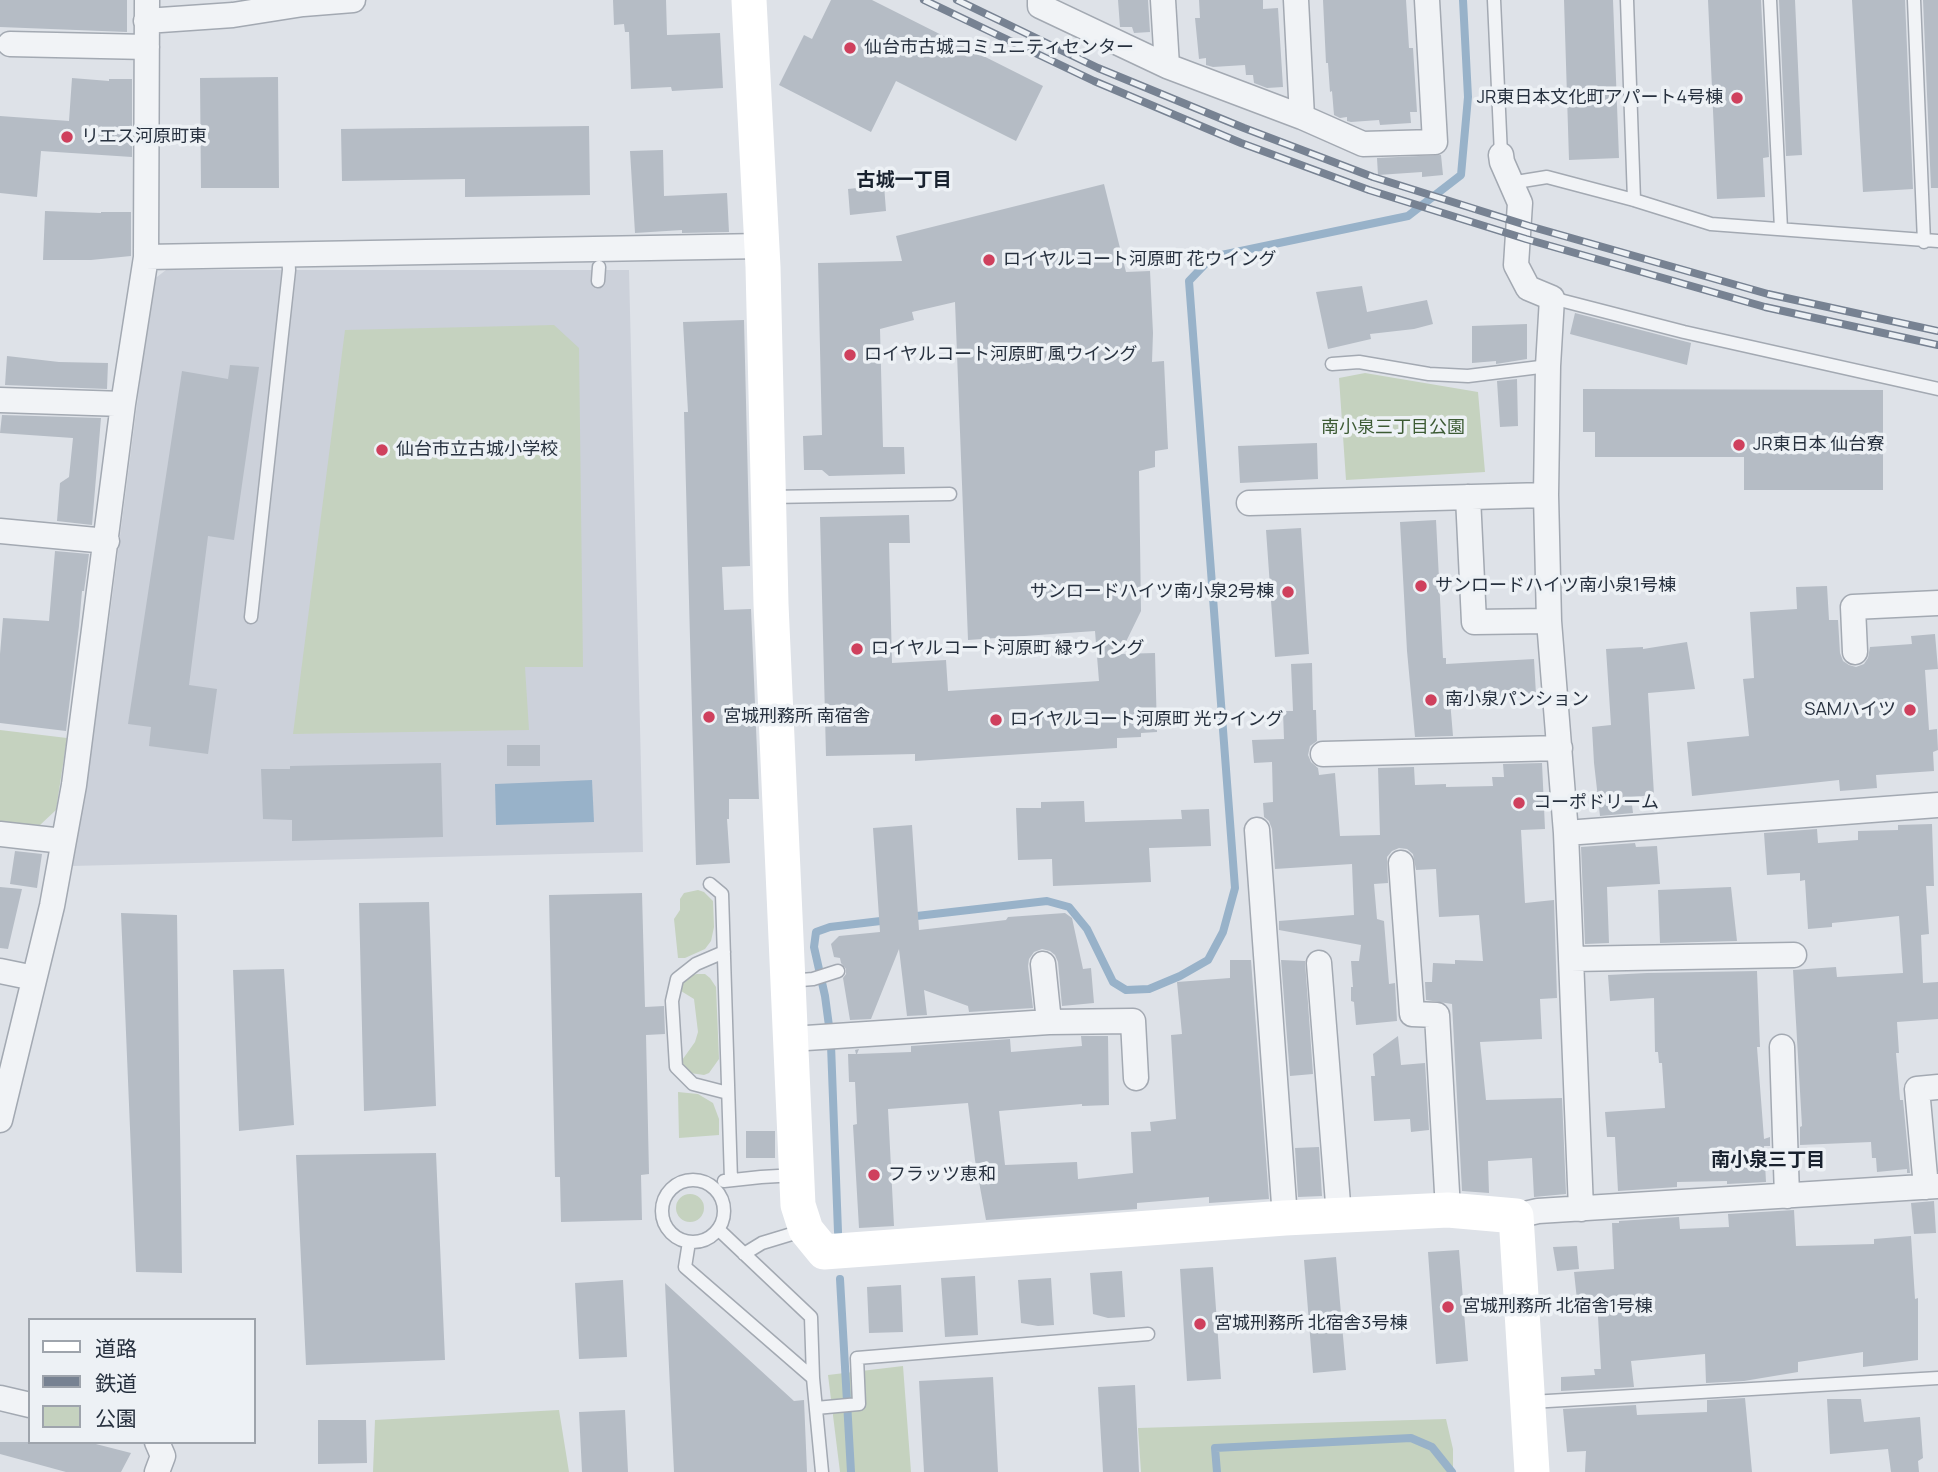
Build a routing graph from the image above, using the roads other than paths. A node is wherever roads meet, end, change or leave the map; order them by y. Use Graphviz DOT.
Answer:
graph roads {
  1 [pos="353,0"];
  2 [pos="749,0"];
  3 [pos="1040,0"];
  4 [pos="1163,0"];
  5 [pos="1296,0"];
  6 [pos="1427,0"];
  7 [pos="1494,0"];
  8 [pos="1627,0"];
  9 [pos="1770,0"];
  10 [pos="1914,0"];
  11 [pos="303,2"];
  12 [pos="146,10"];
  13 [pos="10,44"];
  14 [pos="147,47"];
  15 [pos="1167,66"];
  16 [pos="1302,117"];
  17 [pos="1502,155"];
  18 [pos="1510,183"];
  19 [pos="1634,200"];
  20 [pos="1780,229"];
  21 [pos="1938,241"];
  22 [pos="1924,242"];
  23 [pos="762,246"];
  24 [pos="288,254"];
  25 [pos="146,257"];
  26 [pos="1552,298"];
  27 [pos="1332,364"];
  28 [pos="1548,366"];
  29 [pos="1938,389"];
  30 [pos="0,400"];
  31 [pos="123,404"];
  32 [pos="950,494"];
  33 [pos="1546,495"];
  34 [pos="769,496"];
  35 [pos="1468,497"];
  36 [pos="1249,503"];
  37 [pos="0,531"];
  38 [pos="107,541"];
  39 [pos="1938,603"];
  40 [pos="251,617"];
  41 [pos="1549,621"];
  42 [pos="1854,652"];
  43 [pos="1560,748"];
  44 [pos="1323,754"];
  45 [pos="1938,805"];
  46 [pos="1257,830"];
  47 [pos="1566,833"];
  48 [pos="0,834"];
  49 [pos="63,841"];
  50 [pos="1401,863"];
  51 [pos="710,884"];
  52 [pos="724,952"];
  53 [pos="1794,955"];
  54 [pos="1571,958"];
  55 [pos="1319,963"];
  56 [pos="1043,964"];
  57 [pos="0,971"];
  58 [pos="834,972"];
  59 [pos="34,978"];
  60 [pos="801,980"];
  61 [pos="1049,1022"];
  62 [pos="791,1039"];
  63 [pos="1782,1047"];
  64 [pos="1136,1078"];
  65 [pos="1938,1087"];
  66 [pos="729,1093"];
  67 [pos="0,1120"];
  68 [pos="796,1175"];
  69 [pos="731,1180"];
  70 [pos="708,1183"];
  71 [pos="1932,1186"];
  72 [pos="1787,1196"];
  73 [pos="1581,1209"];
  74 [pos="1448,1210"];
  75 [pos="1339,1216"];
  76 [pos="1516,1216"];
  77 [pos="1285,1218"];
  78 [pos="718,1229"];
  79 [pos="806,1230"];
  80 [pos="690,1242"];
  81 [pos="744,1254"];
  82 [pos="1147,1335"];
  83 [pos="813,1378"];
  84 [pos="1938,1378"];
  85 [pos="0,1398"];
  86 [pos="1527,1402"];
  87 [pos="28,1405"];
  88 [pos="816,1408"];
  89 [pos="158,1444"];
  90 [pos="157,1472"];
  91 [pos="822,1472"];
  92 [pos="1532,1472"];
  1 -- 11 [label="street"];
  2 -- 23 [label="street"];
  3 -- 15 [label="street"];
  4 -- 15 [label="street"];
  5 -- 16 [label="street"];
  6 -- 16 [label="street"];
  7 -- 17 [label="lane"];
  8 -- 19 [label="lane"];
  9 -- 20 [label="lane"];
  10 -- 22 [label="lane"];
  11 -- 12 [label="street"];
  12 -- 14 [label="street"];
  13 -- 14 [label="street"];
  14 -- 25 [label="street"];
  15 -- 16 [label="street"];
  17 -- 18 [label="street"];
  18 -- 19 [label="lane"];
  18 -- 26 [label="street"];
  19 -- 20 [label="lane"];
  20 -- 22 [label="lane"];
  21 -- 22 [label="lane"];
  23 -- 24 [label="street"];
  23 -- 34 [label="street"];
  24 -- 25 [label="street"];
  24 -- 40 [label="lane"];
  25 -- 31 [label="street"];
  26 -- 28 [label="street"];
  26 -- 29 [label="lane"];
  27 -- 28 [label="lane"];
  28 -- 33 [label="street"];
  30 -- 31 [label="street"];
  31 -- 38 [label="street"];
  32 -- 34 [label="lane"];
  33 -- 35 [label="street"];
  33 -- 41 [label="street"];
  34 -- 60 [label="street"];
  35 -- 36 [label="street"];
  35 -- 41 [label="street"];
  37 -- 38 [label="street"];
  38 -- 49 [label="street"];
  39 -- 42 [label="street"];
  41 -- 43 [label="street"];
  43 -- 44 [label="street"];
  43 -- 47 [label="street"];
  45 -- 47 [label="street"];
  46 -- 77 [label="street"];
  47 -- 54 [label="street"];
  48 -- 49 [label="street"];
  49 -- 59 [label="street"];
  50 -- 74 [label="street"];
  51 -- 52 [label="lane"];
  52 -- 66 [label="lane"];
  52 -- 66 [label="lane"];
  53 -- 54 [label="street"];
  54 -- 73 [label="street"];
  55 -- 75 [label="street"];
  56 -- 61 [label="street"];
  57 -- 59 [label="street"];
  58 -- 60 [label="lane"];
  59 -- 67 [label="street"];
  60 -- 62 [label="street"];
  61 -- 62 [label="street"];
  61 -- 64 [label="street"];
  62 -- 68 [label="street"];
  63 -- 72 [label="street"];
  65 -- 71 [label="street"];
  66 -- 69 [label="lane"];
  68 -- 69 [label="lane"];
  68 -- 79 [label="street"];
  69 -- 70 [label="lane"];
  70 -- 78 [label="lane"];
  70 -- 80 [label="lane"];
  71 -- 72 [label="street"];
  72 -- 73 [label="street"];
  73 -- 76 [label="street"];
  74 -- 75 [label="street"];
  74 -- 76 [label="street"];
  75 -- 77 [label="street"];
  76 -- 86 [label="street"];
  77 -- 79 [label="street"];
  78 -- 80 [label="lane"];
  78 -- 81 [label="lane"];
  79 -- 81 [label="lane"];
  80 -- 83 [label="lane"];
  81 -- 83 [label="lane"];
  82 -- 88 [label="lane"];
  83 -- 88 [label="lane"];
  84 -- 86 [label="lane"];
  85 -- 87 [label="street"];
  86 -- 92 [label="street"];
  88 -- 91 [label="lane"];
  89 -- 90 [label="street"];
}
